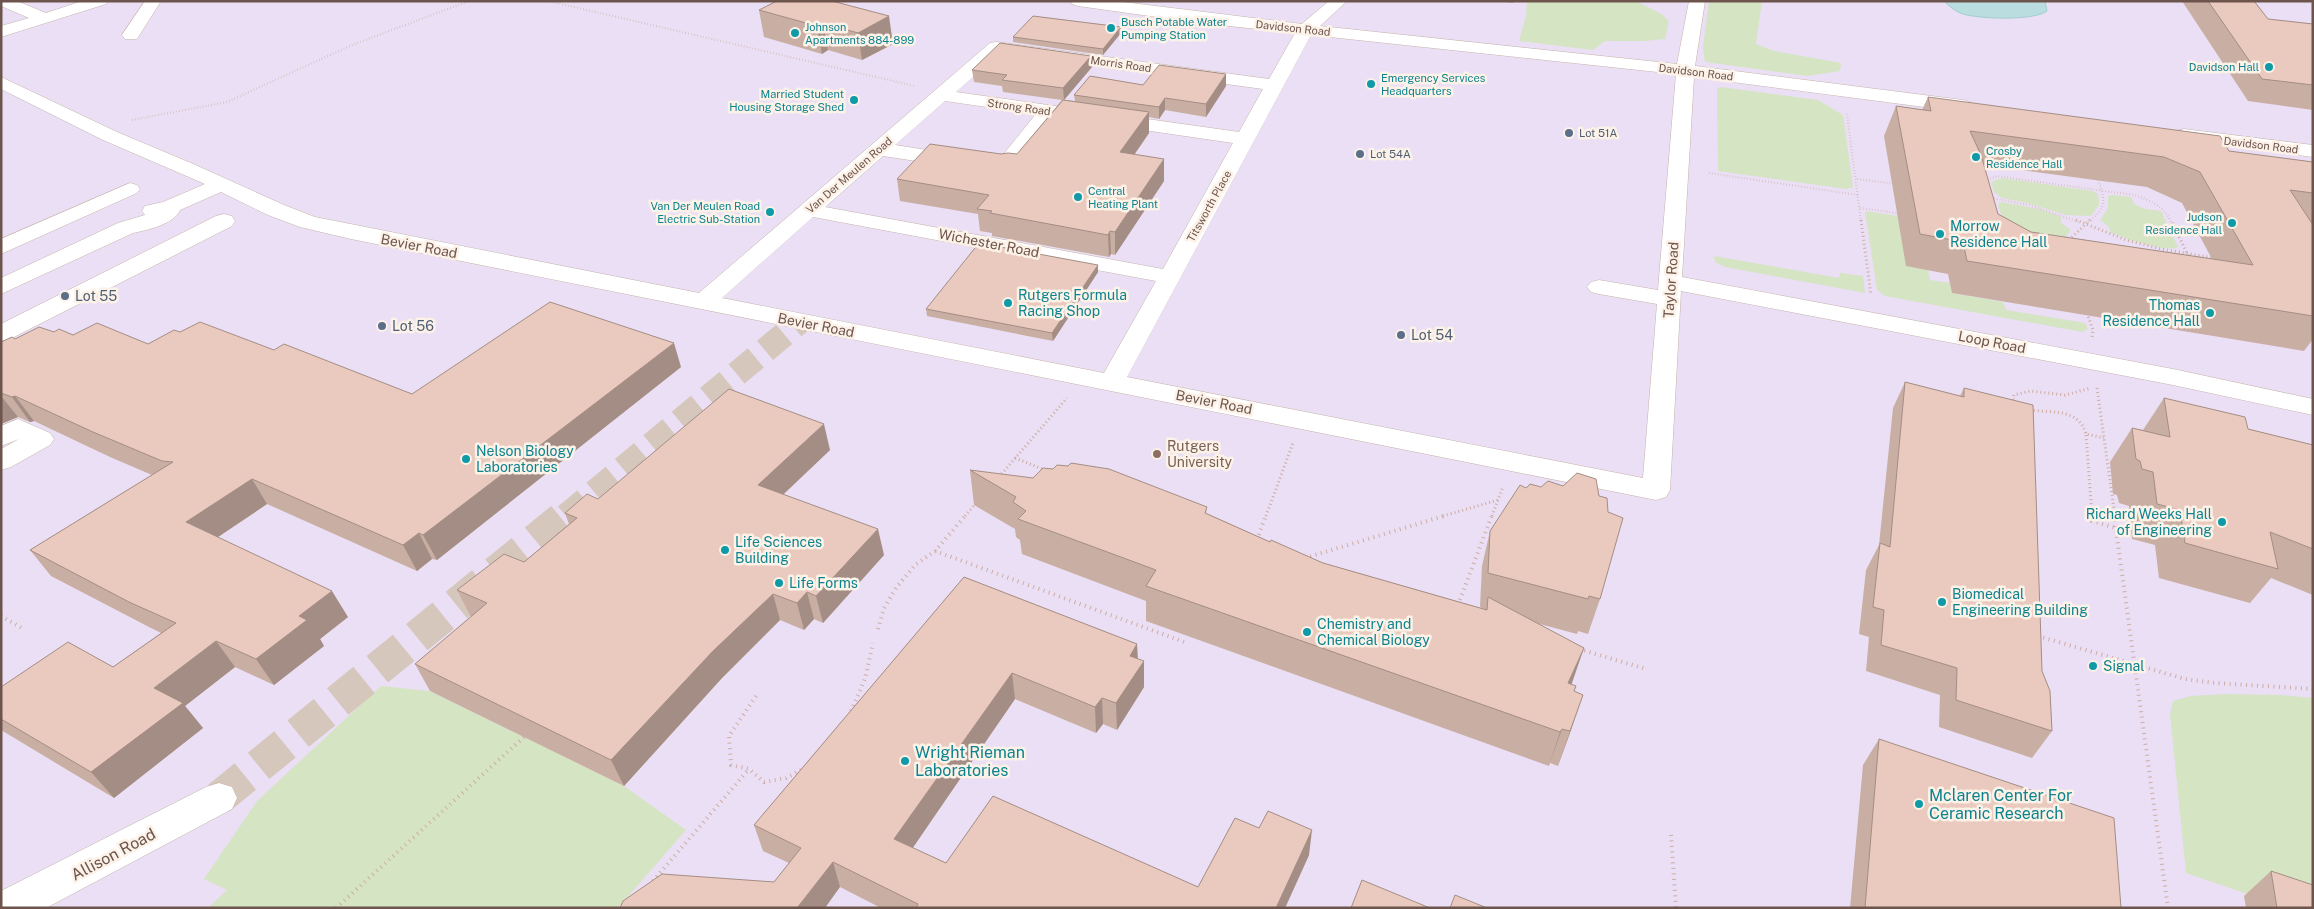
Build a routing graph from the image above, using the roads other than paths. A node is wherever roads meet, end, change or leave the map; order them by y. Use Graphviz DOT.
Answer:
graph roads {
  1 [pos="2,1"];
  2 [pos="100,1"];
  3 [pos="153,1"];
  4 [pos="1078,1"];
  5 [pos="1339,1"];
  6 [pos="1697,1"];
  7 [pos="45,18"];
  8 [pos="1305,30"];
  9 [pos="1,32"];
  10 [pos="131,35"];
  11 [pos="996,47"];
  12 [pos="1686,70"];
  13 [pos="1,82"];
  14 [pos="1275,85"];
  15 [pos="942,94"];
  16 [pos="1978,108"];
  17 [pos="1049,111"];
  18 [pos="2168,133"];
  19 [pos="1246,139"];
  20 [pos="879,148"];
  21 [pos="2313,152"];
  22 [pos="221,185"];
  23 [pos="130,189"];
  24 [pos="809,210"];
  25 [pos="81,212"];
  26 [pos="224,221"];
  27 [pos="126,228"];
  28 [pos="175,246"];
  29 [pos="1,248"];
  30 [pos="1170,277"];
  31 [pos="1598,287"];
  32 [pos="1,288"];
  33 [pos="1670,291"];
  34 [pos="703,302"];
  35 [pos="1,334"];
  36 [pos="1112,382"];
  37 [pos="2313,407"];
  38 [pos="1,437"];
  39 [pos="1,460"];
  40 [pos="1656,490"];
  41 [pos="219,798"];
  42 [pos="6,908"];
  1 -- 7 [label="street"];
  2 -- 7 [label="street"];
  3 -- 10 [label="street"];
  4 -- 8 [label="street, Davidson Road"];
  5 -- 8 [label="street"];
  6 -- 12 [label="street, Taylor Road"];
  7 -- 9 [label="street"];
  8 -- 12 [label="street, Davidson Road"];
  8 -- 14 [label="street, Titsworth Place"];
  11 -- 14 [label="street, Morris Road"];
  11 -- 15 [label="street, Van Der Meulen Road"];
  12 -- 16 [label="street, Davidson Road"];
  12 -- 33 [label="street, Taylor Road"];
  13 -- 22 [label="street, Bevier Road"];
  14 -- 19 [label="street, Titsworth Place"];
  15 -- 17 [label="street, Strong Road"];
  15 -- 20 [label="street, Van Der Meulen Road"];
  17 -- 19 [label="street, Strong Road"];
  17 -- 20 [label="street"];
  18 -- 21 [label="street, Davidson Road"];
  19 -- 30 [label="street, Titsworth Place"];
  20 -- 24 [label="street, Van Der Meulen Road"];
  22 -- 27 [label="street"];
  22 -- 34 [label="street, Bevier Road"];
  23 -- 25 [label="street"];
  24 -- 30 [label="street, Wichester Road"];
  24 -- 34 [label="street, Van Der Meulen Road"];
  25 -- 27 [label="street"];
  25 -- 29 [label="street"];
  26 -- 28 [label="street"];
  27 -- 28 [label="street"];
  27 -- 32 [label="street"];
  28 -- 35 [label="street"];
  30 -- 36 [label="street, Titsworth Place"];
  31 -- 33 [label="street, Loop Road"];
  33 -- 37 [label="street, Loop Road"];
  33 -- 40 [label="street, Taylor Road"];
  34 -- 36 [label="street, Bevier Road"];
  36 -- 40 [label="street, Bevier Road"];
  38 -- 39 [label="street"];
  41 -- 42 [label="street, Allison Road"];
}
